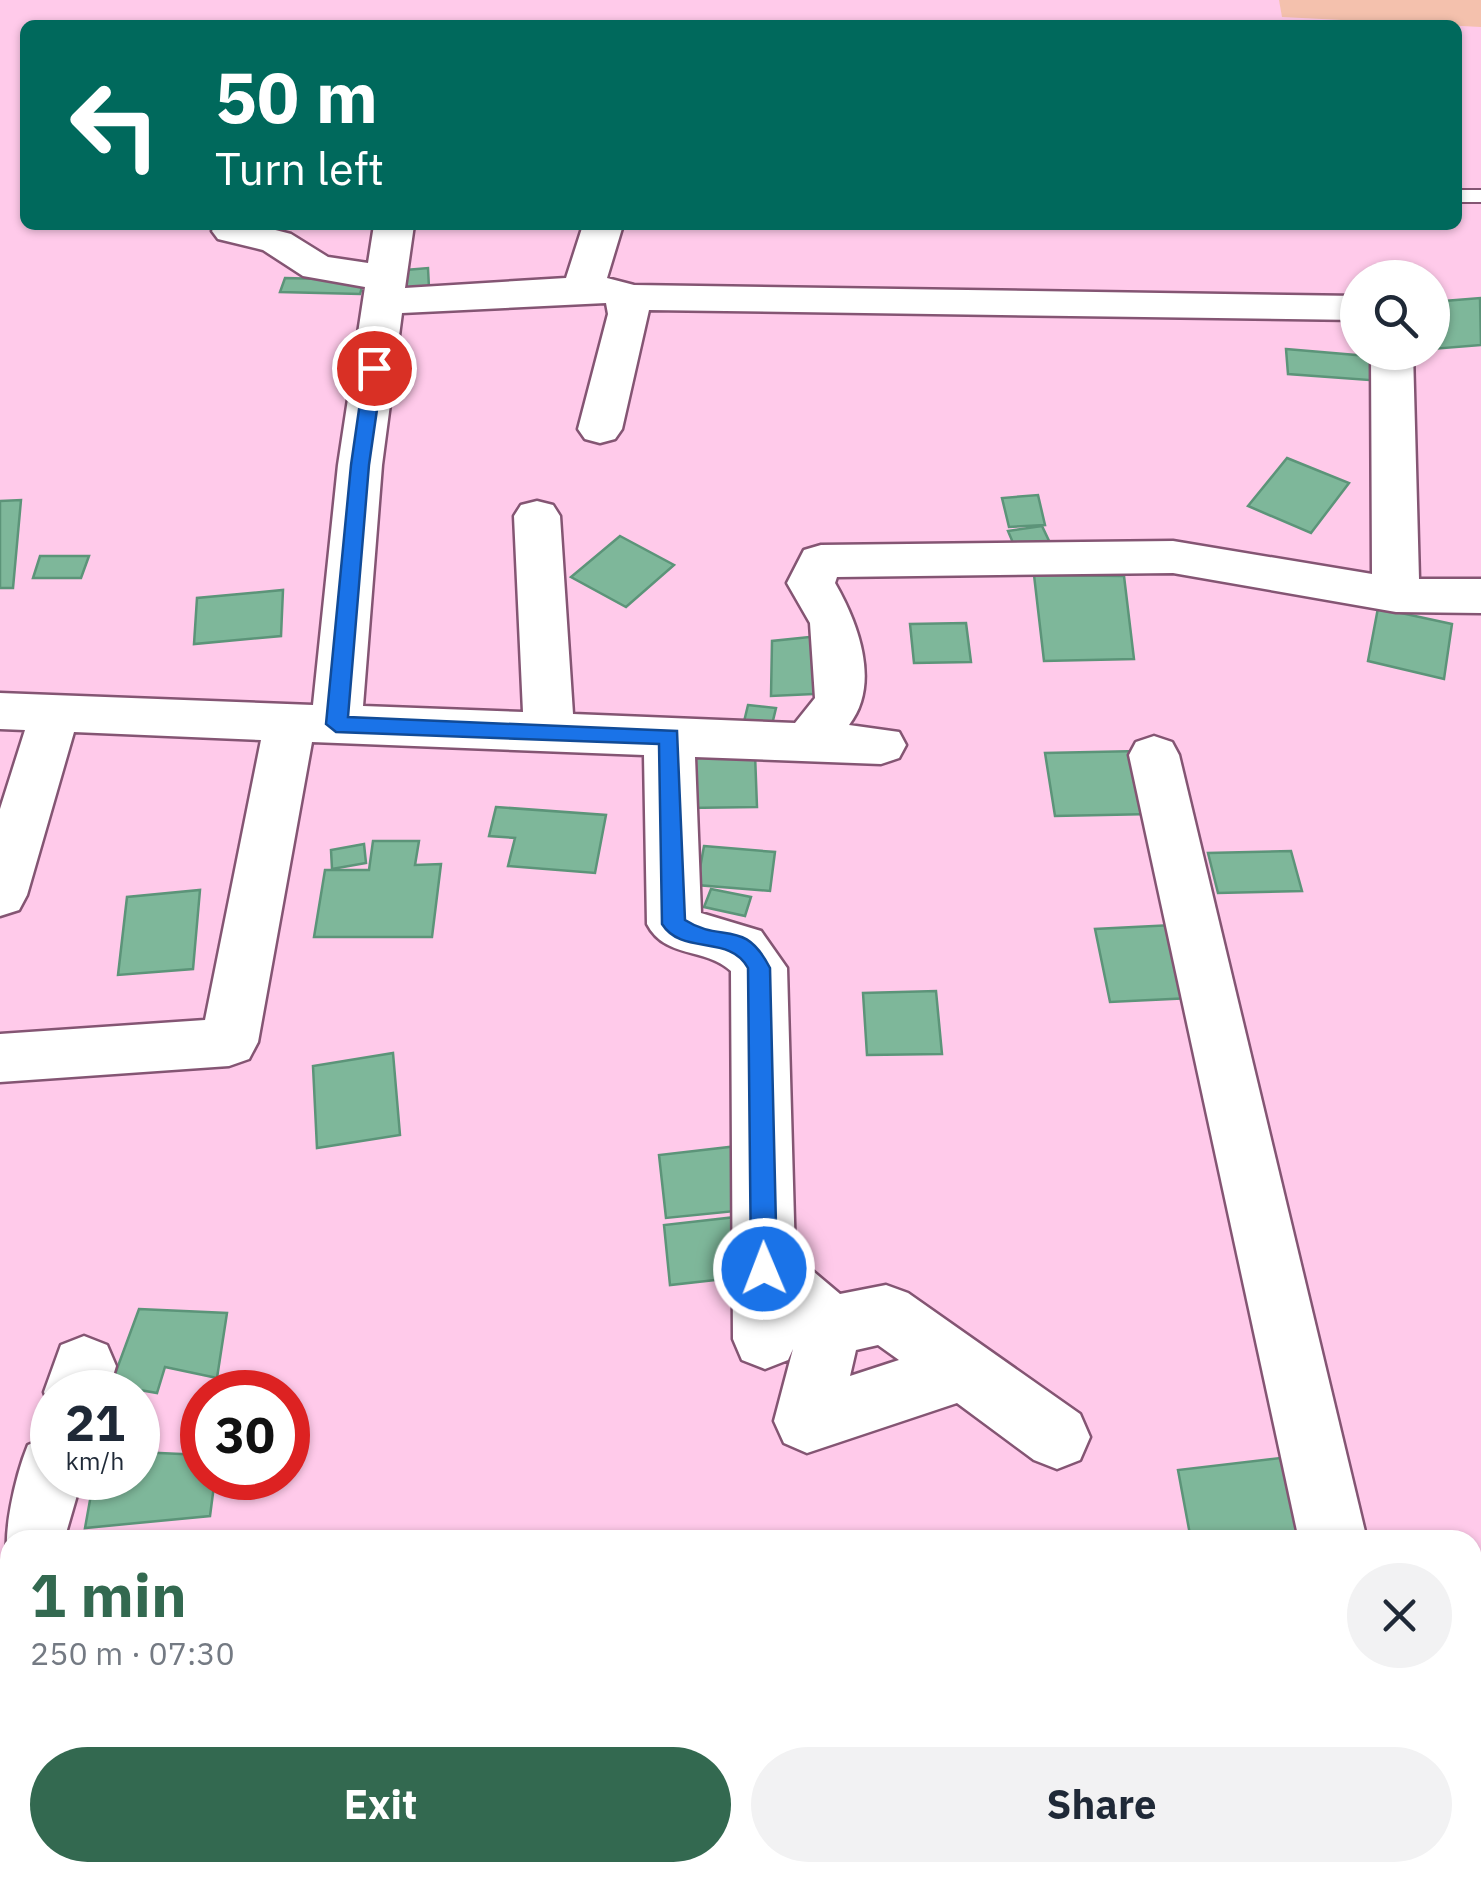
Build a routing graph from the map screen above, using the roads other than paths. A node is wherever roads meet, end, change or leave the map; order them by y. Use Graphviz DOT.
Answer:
graph roads {
  1 [pos="393,230"];
  2 [pos="601,230"];
  3 [pos="232,231"];
  4 [pos="583,289"];
  5 [pos="385,290"];
  6 [pos="625,297"];
  7 [pos="1340,308"];
  8 [pos="1392,370"];
  9 [pos="600,429"];
  10 [pos="536,516"];
  11 [pos="1396,595"];
  12 [pos="1481,596"];
  13 [pos="0,711"];
  14 [pos="55,713"];
  15 [pos="313,723"];
  16 [pos="549,732"];
  17 [pos="669,737"];
  18 [pos="808,742"];
  19 [pos="881,745"];
  20 [pos="1154,755"];
  21 [pos="0,895"];
  22 [pos="0,1058"];
  23 [pos="764,1269"];
  24 [pos="830,1326"];
  25 [pos="765,1339"];
  26 [pos="965,1370"];
  27 [pos="1057,1437"];
  28 [pos="42,1500"];
  29 [pos="33,1530"];
  30 [pos="1331,1530"];
  1 -- 5 [label="street"];
  2 -- 4 [label="street"];
  3 -- 5 [label="street"];
  4 -- 5 [label="street"];
  4 -- 6 [label="street"];
  5 -- 15 [label="street"];
  6 -- 7 [label="street"];
  6 -- 9 [label="street"];
  8 -- 11 [label="street"];
  10 -- 16 [label="street"];
  11 -- 12 [label="street"];
  11 -- 18 [label="street"];
  13 -- 14 [label="street"];
  14 -- 15 [label="street"];
  14 -- 21 [label="street"];
  15 -- 16 [label="street"];
  15 -- 22 [label="street"];
  16 -- 17 [label="street"];
  17 -- 18 [label="street"];
  17 -- 23 [label="street"];
  18 -- 19 [label="street"];
  20 -- 30 [label="street"];
  23 -- 24 [label="street"];
  23 -- 25 [label="street"];
  24 -- 26 [label="street"];
  24 -- 26 [label="street"];
  26 -- 27 [label="street"];
  28 -- 29 [label="street"];
}
